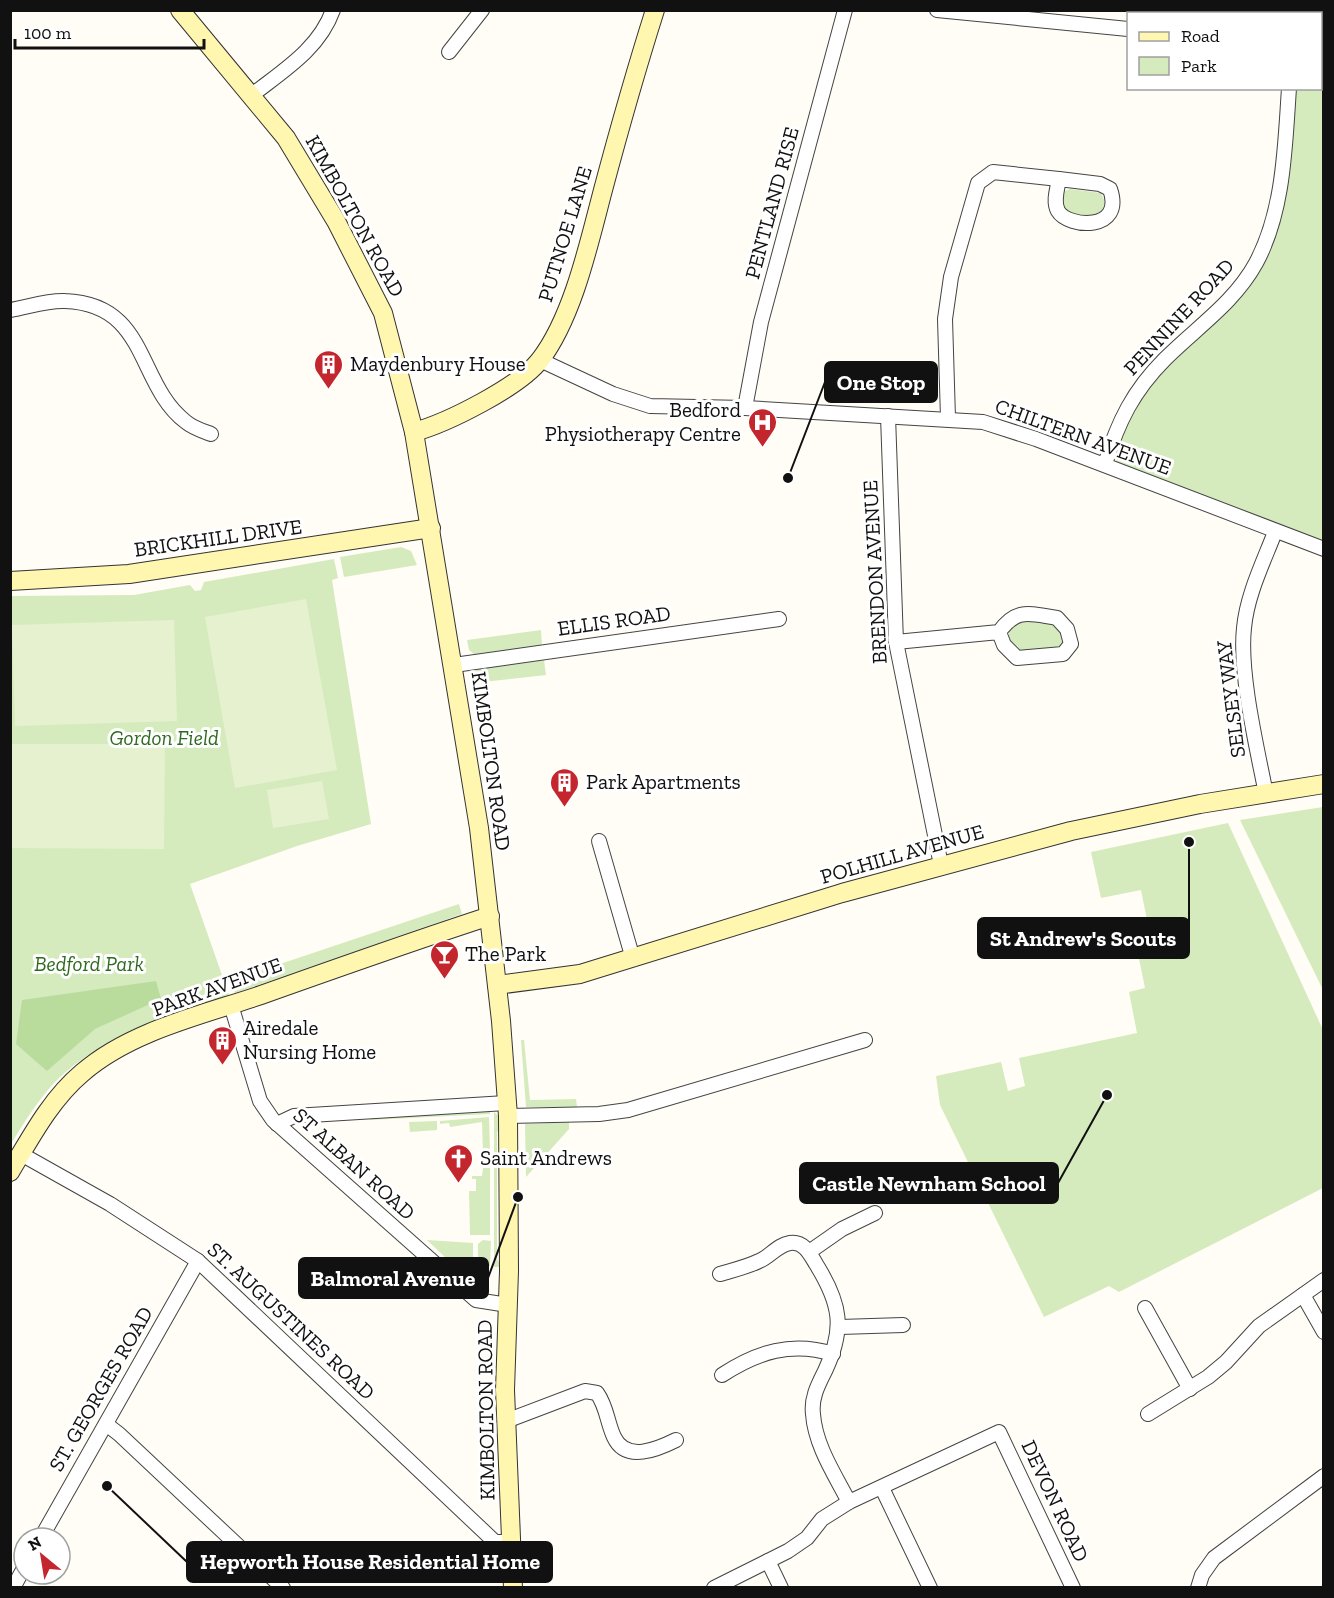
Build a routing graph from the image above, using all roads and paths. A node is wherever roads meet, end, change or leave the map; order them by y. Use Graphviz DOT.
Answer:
graph roads {
  1 [pos="180,10"];
  2 [pos="333,10"];
  3 [pos="482,10"];
  4 [pos="655,10"];
  5 [pos="844,10"];
  6 [pos="937,10"];
  7 [pos="1036,15"];
  8 [pos="1127,29"];
  9 [pos="449,52"];
  10 [pos="1289,90"];
  11 [pos="252,95"];
  12 [pos="1059,179"];
  13 [pos="10,310"];
  14 [pos="540,360"];
  15 [pos="745,408"];
  16 [pos="888,416"];
  17 [pos="948,418"];
  18 [pos="414,432"];
  19 [pos="211,434"];
  20 [pos="1105,464"];
  21 [pos="431,528"];
  22 [pos="1275,532"];
  23 [pos="1323,549"];
  24 [pos="10,581"];
  25 [pos="779,619"];
  26 [pos="999,632"];
  27 [pos="896,642"];
  28 [pos="454,665"];
  29 [pos="1323,784"];
  30 [pos="1266,794"];
  31 [pos="599,841"];
  32 [pos="941,865"];
  33 [pos="490,916"];
  34 [pos="633,958"];
  35 [pos="497,985"];
  36 [pos="231,1005"];
  37 [pos="865,1040"];
  38 [pos="507,1110"];
  39 [pos="277,1124"];
  40 [pos="21,1154"];
  41 [pos="10,1173"];
  42 [pos="875,1213"];
  43 [pos="809,1251"];
  44 [pos="198,1261"];
  45 [pos="720,1274"];
  46 [pos="1323,1280"];
  47 [pos="1303,1295"];
  48 [pos="508,1305"];
  49 [pos="1145,1308"];
  50 [pos="903,1325"];
  51 [pos="840,1327"];
  52 [pos="1323,1332"];
  53 [pos="833,1354"];
  54 [pos="722,1375"];
  55 [pos="1190,1389"];
  56 [pos="1148,1414"];
  57 [pos="506,1421"];
  58 [pos="106,1424"];
  59 [pos="676,1440"];
  60 [pos="1323,1476"];
  61 [pos="882,1488"];
  62 [pos="849,1502"];
  63 [pos="48,1526"];
  64 [pos="511,1542"];
  65 [pos="768,1561"];
  66 [pos="283,1587"];
  67 [pos="513,1587"];
  68 [pos="714,1587"];
  69 [pos="781,1587"];
  70 [pos="930,1587"];
  71 [pos="1073,1587"];
  72 [pos="1198,1587"];
  1 -- 11 [label="street, KIMBOLTON ROAD"];
  2 -- 11 [label="street"];
  3 -- 9 [label="street"];
  4 -- 14 [label="street, PUTNOE LANE"];
  5 -- 15 [label="street, PENTLAND RISE"];
  6 -- 7 [label="street"];
  7 -- 8 [label="street"];
  10 -- 20 [label="street, PENNINE ROAD"];
  11 -- 18 [label="street, KIMBOLTON ROAD"];
  12 -- 12 [label="street"];
  12 -- 17 [label="street"];
  13 -- 19 [label="street"];
  14 -- 15 [label="street, CHILTERN AVENUE"];
  14 -- 18 [label="street, PUTNOE LANE"];
  15 -- 16 [label="street, CHILTERN AVENUE"];
  16 -- 17 [label="street, CHILTERN AVENUE"];
  16 -- 27 [label="street, BRENDON AVENUE"];
  17 -- 20 [label="street, CHILTERN AVENUE"];
  18 -- 21 [label="street, KIMBOLTON ROAD"];
  20 -- 22 [label="street, CHILTERN AVENUE"];
  21 -- 24 [label="street, BRICKHILL DRIVE"];
  21 -- 28 [label="street, KIMBOLTON ROAD"];
  22 -- 23 [label="street, CHILTERN AVENUE"];
  22 -- 30 [label="street, SELSEY WAY"];
  25 -- 28 [label="street, ELLIS ROAD"];
  26 -- 26 [label="street"];
  26 -- 27 [label="street"];
  27 -- 32 [label="street, BRENDON AVENUE"];
  28 -- 33 [label="street, KIMBOLTON ROAD"];
  29 -- 30 [label="street, POLHILL AVENUE"];
  30 -- 32 [label="street, POLHILL AVENUE"];
  31 -- 34 [label="street"];
  32 -- 34 [label="street, POLHILL AVENUE"];
  33 -- 35 [label="street, KIMBOLTON ROAD"];
  33 -- 36 [label="street, PARK AVENUE"];
  34 -- 35 [label="street, POLHILL AVENUE"];
  35 -- 38 [label="street, KIMBOLTON ROAD"];
  36 -- 39 [label="street, ST ALBAN ROAD"];
  36 -- 40 [label="street, PARK AVENUE"];
  37 -- 38 [label="street"];
  38 -- 39 [label="street"];
  38 -- 48 [label="street, KIMBOLTON ROAD"];
  39 -- 48 [label="street, ST ALBAN ROAD"];
  40 -- 41 [label="street, PARK AVENUE"];
  40 -- 44 [label="street, ST. AUGUSTINES ROAD"];
  42 -- 43 [label="street"];
  43 -- 45 [label="street"];
  43 -- 51 [label="street"];
  44 -- 58 [label="street, ST. GEORGES ROAD"];
  44 -- 64 [label="street, ST. AUGUSTINES ROAD"];
  46 -- 47 [label="street"];
  47 -- 52 [label="street"];
  47 -- 55 [label="street"];
  48 -- 57 [label="street, KIMBOLTON ROAD"];
  49 -- 55 [label="street"];
  50 -- 51 [label="street"];
  51 -- 53 [label="street"];
  53 -- 54 [label="street"];
  53 -- 62 [label="street"];
  55 -- 56 [label="street"];
  57 -- 59 [label="street"];
  57 -- 64 [label="street, KIMBOLTON ROAD"];
  58 -- 63 [label="street, ST. GEORGES ROAD"];
  58 -- 66 [label="street"];
  60 -- 72 [label="street"];
  61 -- 62 [label="street"];
  61 -- 70 [label="street"];
  61 -- 71 [label="street, DEVON ROAD"];
  62 -- 65 [label="street"];
  64 -- 67 [label="street, KIMBOLTON ROAD"];
  65 -- 68 [label="street"];
  65 -- 69 [label="street"];
}
